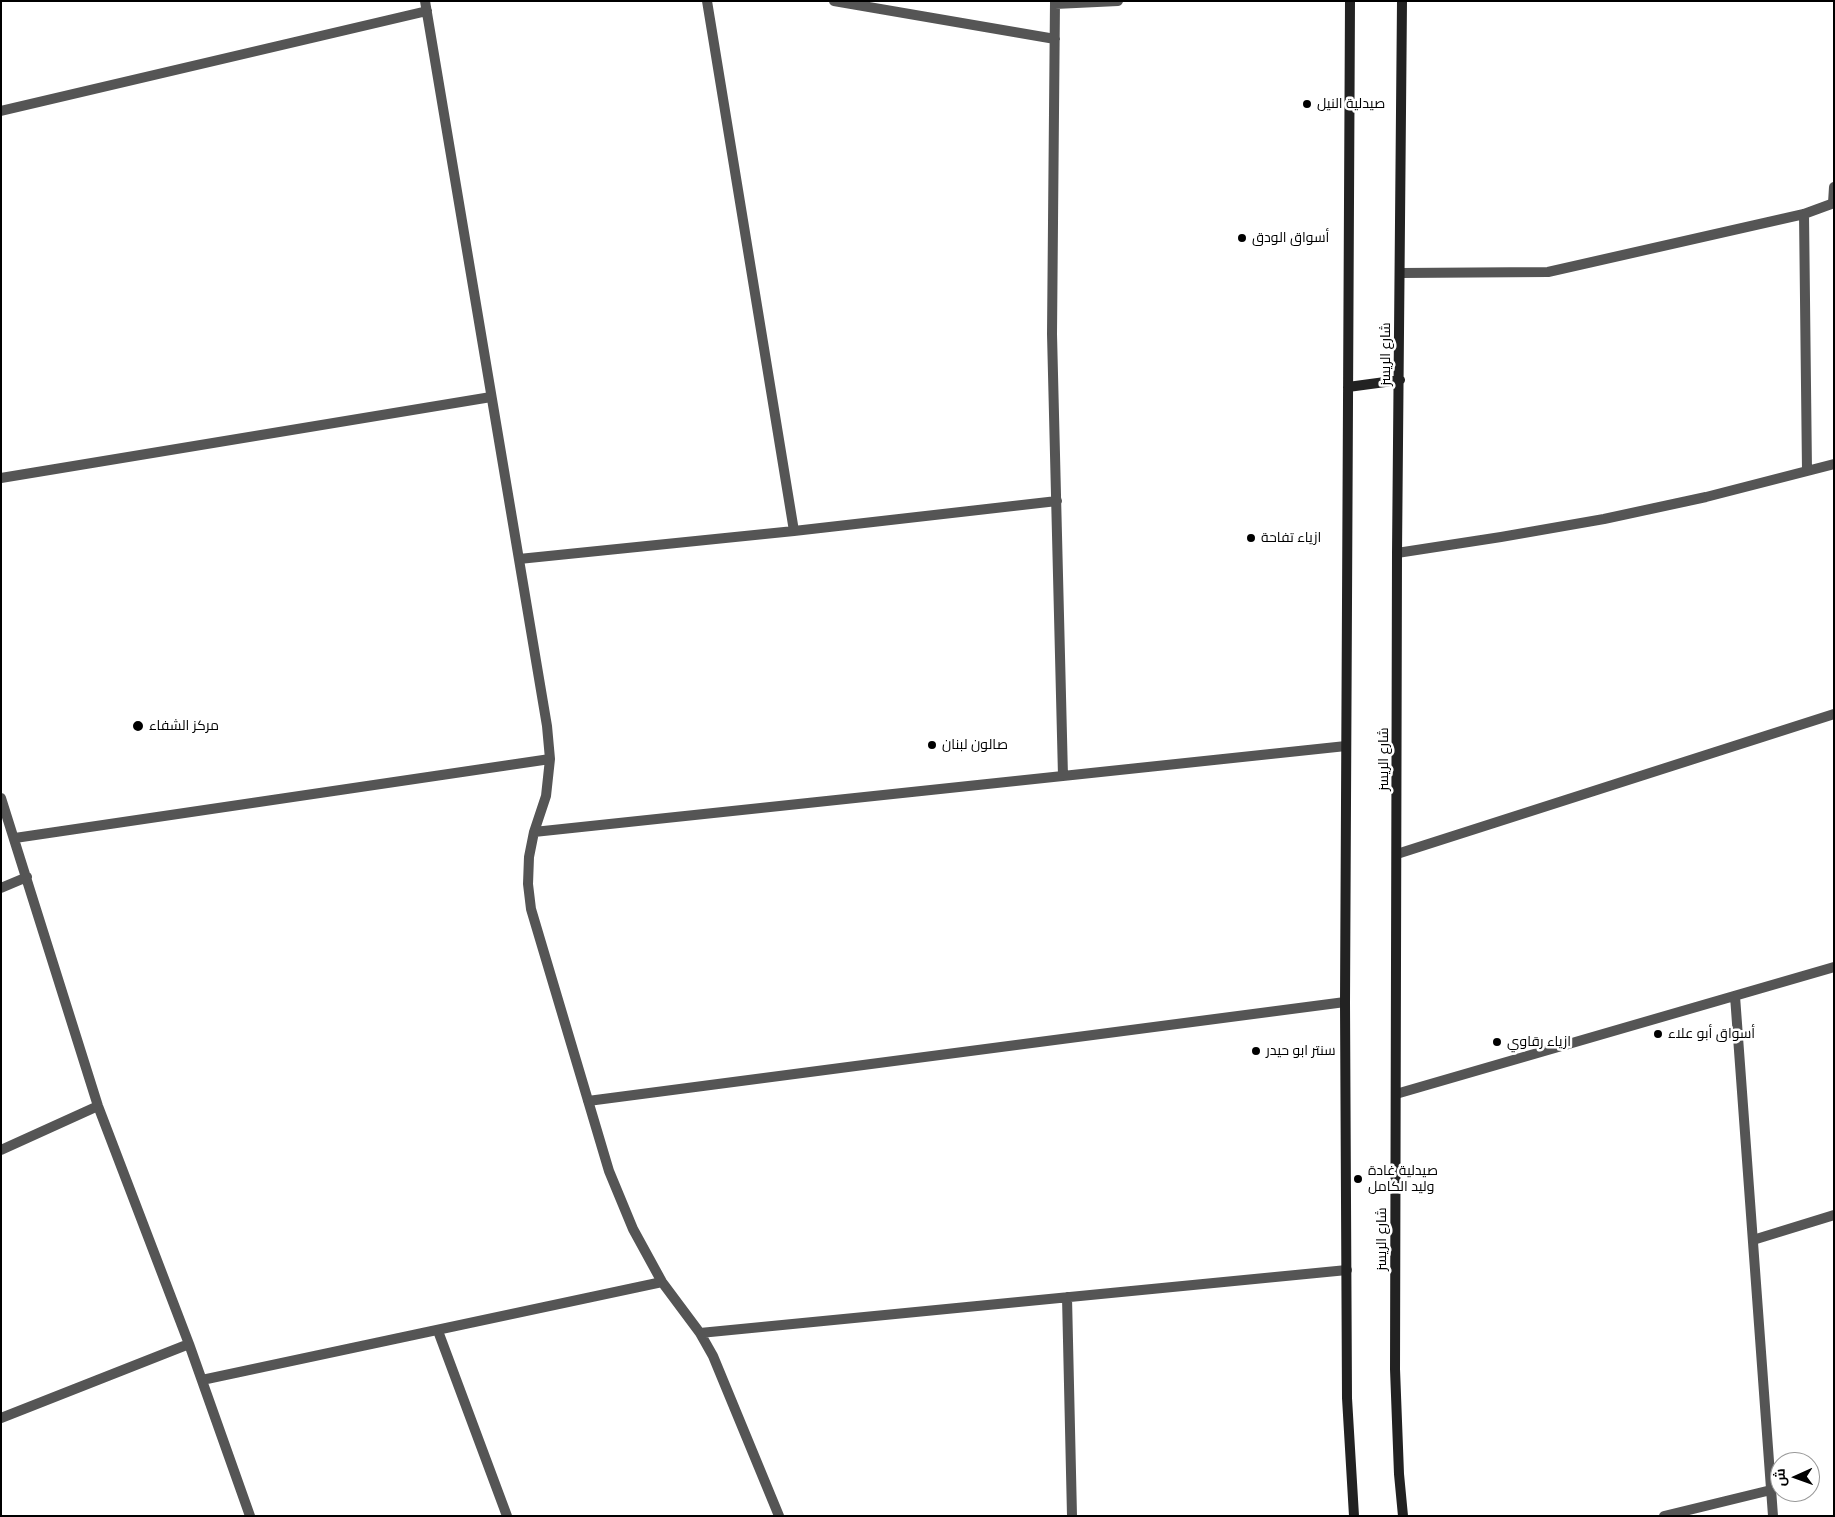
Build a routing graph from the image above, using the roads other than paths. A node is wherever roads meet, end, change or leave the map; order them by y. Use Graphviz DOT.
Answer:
graph roads {
  1 [pos="707,1"];
  2 [pos="834,1"];
  3 [pos="1118,1"];
  4 [pos="1350,1"];
  5 [pos="1402,1"];
  6 [pos="1055,3"];
  7 [pos="426,6"];
  8 [pos="1055,39"];
  9 [pos="1,111"];
  10 [pos="1834,187"];
  11 [pos="1833,203"];
  12 [pos="1804,214"];
  13 [pos="1400,273"];
  14 [pos="1400,380"];
  15 [pos="1348,387"];
  16 [pos="491,398"];
  17 [pos="1834,464"];
  18 [pos="1807,471"];
  19 [pos="1,478"];
  20 [pos="1057,501"];
  21 [pos="794,531"];
  22 [pos="1397,553"];
  23 [pos="519,559"];
  24 [pos="1834,714"];
  25 [pos="1346,746"];
  26 [pos="550,759"];
  27 [pos="1064,776"];
  28 [pos="1,798"];
  29 [pos="534,832"];
  30 [pos="15,838"];
  31 [pos="1397,854"];
  32 [pos="27,877"];
  33 [pos="1,888"];
  34 [pos="1834,967"];
  35 [pos="1735,996"];
  36 [pos="1345,1002"];
  37 [pos="1396,1094"];
  38 [pos="588,1101"];
  39 [pos="98,1106"];
  40 [pos="1,1150"];
  41 [pos="1834,1215"];
  42 [pos="1753,1240"];
  43 [pos="1347,1270"];
  44 [pos="662,1282"];
  45 [pos="1067,1297"];
  46 [pos="438,1331"];
  47 [pos="700,1333"];
  48 [pos="189,1344"];
  49 [pos="202,1380"];
  50 [pos="1,1418"];
  51 [pos="1770,1476"];
  52 [pos="1770,1490"];
  53 [pos="1772,1502"];
  54 [pos="250,1516"];
  55 [pos="507,1516"];
  56 [pos="779,1516"];
  57 [pos="1072,1516"];
  58 [pos="1354,1516"];
  59 [pos="1403,1516"];
  60 [pos="1664,1516"];
  61 [pos="1773,1516"];
  1 -- 21 [label="street"];
  2 -- 8 [label="street"];
  3 -- 6 [label="street"];
  4 -- 15 [label="street"];
  5 -- 13 [label="street, شارع الريسز"];
  6 -- 8 [label="street"];
  7 -- 9 [label="street"];
  7 -- 16 [label="street"];
  8 -- 20 [label="street"];
  10 -- 11 [label="street"];
  11 -- 12 [label="street"];
  12 -- 13 [label="street"];
  12 -- 18 [label="street"];
  13 -- 14 [label="street, شارع الريسز"];
  14 -- 15 [label="street"];
  14 -- 22 [label="street, شارع الريسز"];
  15 -- 25 [label="street"];
  16 -- 19 [label="street"];
  16 -- 23 [label="street"];
  17 -- 18 [label="street"];
  18 -- 22 [label="street"];
  20 -- 21 [label="street"];
  20 -- 27 [label="street"];
  21 -- 23 [label="street"];
  22 -- 31 [label="street, شارع الريسز"];
  23 -- 26 [label="street"];
  24 -- 31 [label="street"];
  25 -- 27 [label="street"];
  25 -- 36 [label="street"];
  26 -- 29 [label="street"];
  26 -- 30 [label="street"];
  27 -- 29 [label="street"];
  28 -- 30 [label="street"];
  29 -- 38 [label="street"];
  30 -- 32 [label="street"];
  31 -- 37 [label="street, شارع الريسز"];
  32 -- 33 [label="street"];
  32 -- 39 [label="street"];
  34 -- 35 [label="street"];
  35 -- 37 [label="street"];
  35 -- 42 [label="street"];
  36 -- 38 [label="street"];
  36 -- 43 [label="street"];
  37 -- 59 [label="street, شارع الريسز"];
  38 -- 44 [label="street"];
  39 -- 40 [label="street"];
  39 -- 48 [label="street"];
  41 -- 42 [label="street"];
  42 -- 51 [label="street"];
  43 -- 45 [label="street"];
  43 -- 58 [label="street"];
  44 -- 46 [label="street"];
  44 -- 47 [label="street"];
  45 -- 47 [label="street"];
  45 -- 57 [label="street"];
  46 -- 49 [label="street"];
  46 -- 55 [label="street"];
  47 -- 56 [label="street"];
  48 -- 49 [label="street"];
  48 -- 50 [label="street"];
  49 -- 54 [label="street"];
  52 -- 60 [label="street"];
  53 -- 61 [label="street"];
}
